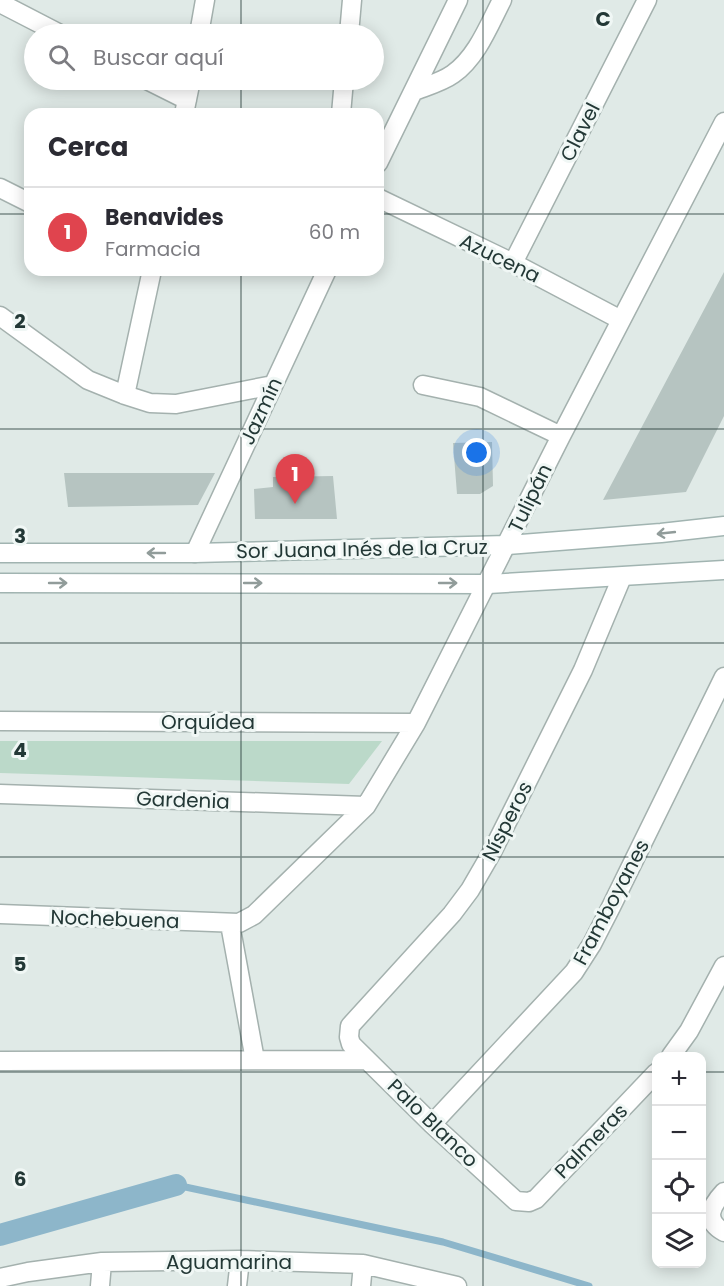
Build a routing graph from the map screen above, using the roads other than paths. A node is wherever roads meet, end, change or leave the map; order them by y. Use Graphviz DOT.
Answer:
graph roads {
  1 [pos="205,0"];
  2 [pos="352,0"];
  3 [pos="458,0"];
  4 [pos="502,0"];
  5 [pos="647,0"];
  6 [pos="0,3"];
  7 [pos="41,24"];
  8 [pos="201,24"];
  9 [pos="350,24"];
  10 [pos="161,90"];
  11 [pos="188,90"];
  12 [pos="343,90"];
  13 [pos="414,91"];
  14 [pos="185,107"];
  15 [pos="342,108"];
  16 [pos="724,122"];
  17 [pos="384,151"];
  18 [pos="0,188"];
  19 [pos="24,200"];
  20 [pos="384,201"];
  21 [pos="513,263"];
  22 [pos="151,276"];
  23 [pos="324,276"];
  24 [pos="0,316"];
  25 [pos="621,320"];
  26 [pos="273,385"];
  27 [pos="423,385"];
  28 [pos="125,395"];
  29 [pos="561,436"];
  30 [pos="724,526"];
  31 [pos="507,545"];
  32 [pos="316,550"];
  33 [pos="0,553"];
  34 [pos="195,553"];
  35 [pos="724,570"];
  36 [pos="622,577"];
  37 [pos="0,583"];
  38 [pos="316,583"];
  39 [pos="488,584"];
  40 [pos="724,677"];
  41 [pos="0,721"];
  42 [pos="416,723"];
  43 [pos="0,794"];
  44 [pos="366,806"];
  45 [pos="0,914"];
  46 [pos="230,924"];
  47 [pos="724,966"];
  48 [pos="349,1037"];
  49 [pos="674,1052"];
  50 [pos="255,1060"];
  51 [pos="368,1060"];
  52 [pos="0,1061"];
  53 [pos="652,1078"];
  54 [pos="432,1124"];
  55 [pos="724,1192"];
  56 [pos="523,1202"];
  57 [pos="718,1226"];
  58 [pos="240,1260"];
  59 [pos="102,1262"];
  60 [pos="363,1264"];
  61 [pos="0,1278"];
  62 [pos="100,1286"];
  63 [pos="237,1286"];
  64 [pos="361,1286"];
  65 [pos="457,1286"];
  1 -- 8 [label="street"];
  2 -- 9 [label="street"];
  3 -- 13 [label="street"];
  4 -- 13 [label="street"];
  5 -- 21 [label="street, Clavel"];
  6 -- 7 [label="street"];
  10 -- 14 [label="street"];
  11 -- 14 [label="street"];
  12 -- 15 [label="street"];
  13 -- 17 [label="street"];
  16 -- 25 [label="street, Tulipán"];
  18 -- 19 [label="street"];
  20 -- 21 [label="street, Azucena"];
  21 -- 25 [label="street, Azucena"];
  22 -- 28 [label="street"];
  23 -- 26 [label="street, Jazmín"];
  24 -- 28 [label="street"];
  25 -- 29 [label="street, Tulipán"];
  26 -- 28 [label="street"];
  26 -- 34 [label="street, Jazmín"];
  27 -- 29 [label="street"];
  29 -- 31 [label="street, Tulipán"];
  30 -- 31 [label="street, Sor Juana Inés de la Cruz, one-way"];
  31 -- 32 [label="street, Sor Juana Inés de la Cruz"];
  31 -- 39 [label="street, Tulipán"];
  32 -- 34 [label="street, Sor Juana Inés de la Cruz"];
  32 -- 38 [label="street"];
  34 -- 33 [label="street, Sor Juana Inés de la Cruz, one-way"];
  35 -- 36 [label="street, Sor Juana Inés de la Cruz"];
  36 -- 39 [label="street, Sor Juana Inés de la Cruz"];
  36 -- 48 [label="street, Nísperos"];
  37 -- 38 [label="street, Sor Juana Inés de la Cruz, one-way"];
  38 -- 39 [label="street, Sor Juana Inés de la Cruz, one-way"];
  39 -- 42 [label="street, Tulipán"];
  40 -- 54 [label="street, Framboyanes"];
  41 -- 42 [label="street, Orquídea"];
  42 -- 44 [label="street, Tulipán"];
  43 -- 44 [label="street, Gardenia"];
  44 -- 46 [label="street, Tulipán"];
  45 -- 46 [label="street, Nochebuena"];
  46 -- 50 [label="street"];
  47 -- 49 [label="street"];
  48 -- 51 [label="street, Palo Blanco"];
  50 -- 51 [label="street"];
  50 -- 52 [label="street"];
  51 -- 54 [label="street, Palo Blanco"];
  53 -- 56 [label="street, Palmeras"];
  54 -- 56 [label="street, Palo Blanco"];
  55 -- 57 [label="street"];
  58 -- 59 [label="street, Aguamarina"];
  58 -- 60 [label="street, Aguamarina"];
  58 -- 63 [label="street"];
  59 -- 61 [label="street, Aguamarina"];
  59 -- 62 [label="street"];
  60 -- 64 [label="street"];
  60 -- 65 [label="street, Aguamarina"];
}
